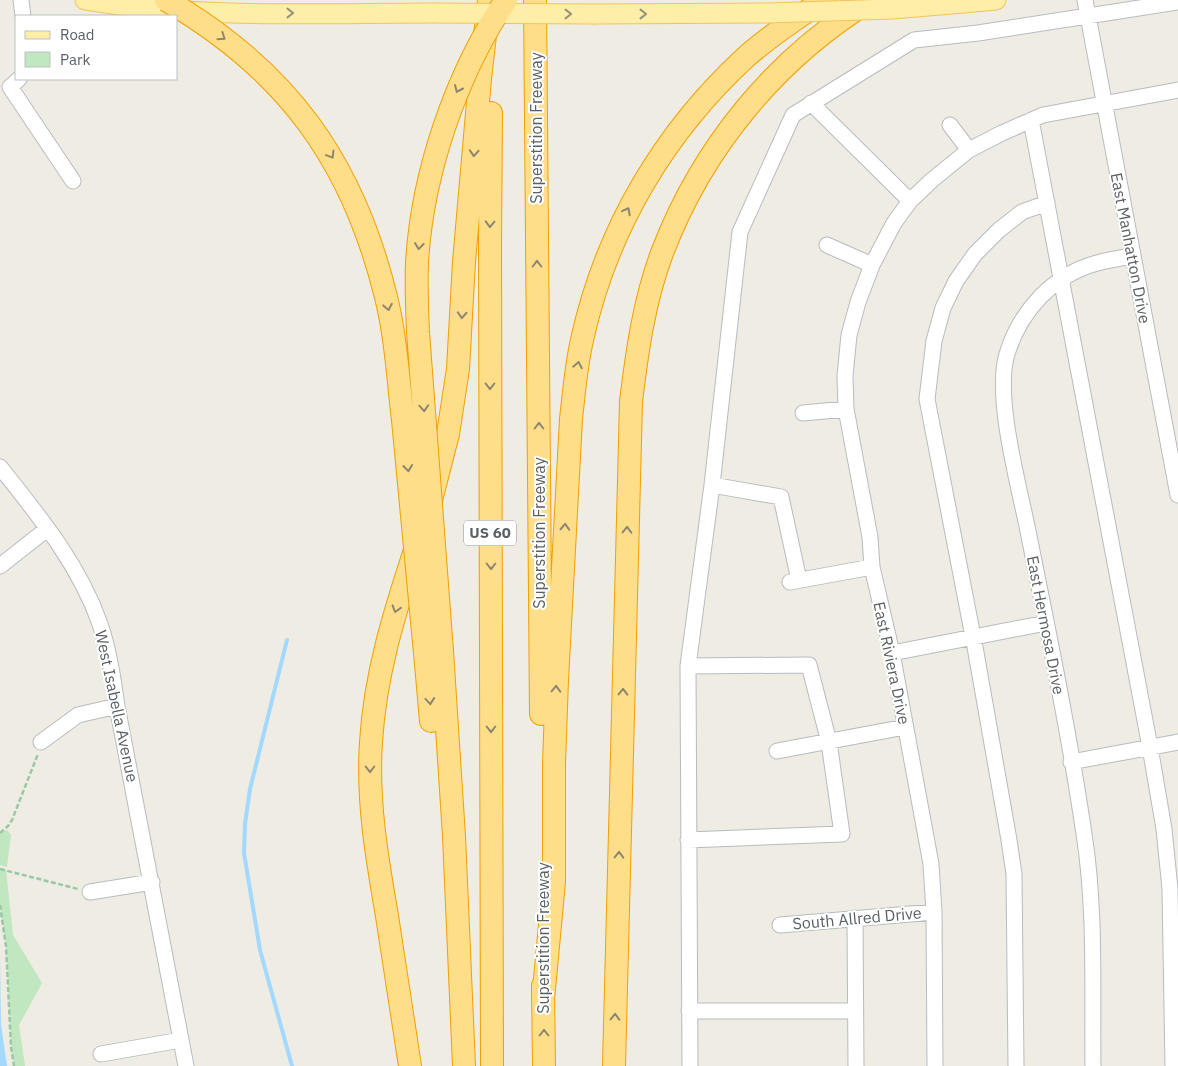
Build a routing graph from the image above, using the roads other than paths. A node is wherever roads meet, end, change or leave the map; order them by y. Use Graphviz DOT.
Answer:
graph roads {
  1 [pos="21,0"];
  2 [pos="85,0"];
  3 [pos="166,0"];
  4 [pos="490,0"];
  5 [pos="506,0"];
  6 [pos="535,0"];
  7 [pos="824,0"];
  8 [pos="871,0"];
  9 [pos="996,0"];
  10 [pos="1085,0"];
  11 [pos="1178,2"];
  12 [pos="719,7"];
  13 [pos="23,15"];
  14 [pos="1088,16"];
  15 [pos="18,80"];
  16 [pos="1178,90"];
  17 [pos="811,103"];
  18 [pos="1104,103"];
  19 [pos="1032,120"];
  20 [pos="950,125"];
  21 [pos="969,150"];
  22 [pos="73,180"];
  23 [pos="910,201"];
  24 [pos="1047,203"];
  25 [pos="827,246"];
  26 [pos="1132,256"];
  27 [pos="872,265"];
  28 [pos="1062,278"];
  29 [pos="846,409"];
  30 [pos="803,413"];
  31 [pos="0,467"];
  32 [pos="712,485"];
  33 [pos="1178,495"];
  34 [pos="47,529"];
  35 [pos="0,566"];
  36 [pos="872,567"];
  37 [pos="1046,623"];
  38 [pos="973,638"];
  39 [pos="433,652"];
  40 [pos="892,653"];
  41 [pos="688,666"];
  42 [pos="117,706"];
  43 [pos="906,727"];
  44 [pos="41,742"];
  45 [pos="829,742"];
  46 [pos="1178,742"];
  47 [pos="1150,747"];
  48 [pos="777,751"];
  49 [pos="1071,762"];
  50 [pos="688,840"];
  51 [pos="152,882"];
  52 [pos="90,892"];
  53 [pos="934,912"];
  54 [pos="855,918"];
  55 [pos="780,925"];
  56 [pos="543,1000"];
  57 [pos="690,1011"];
  58 [pos="855,1011"];
  59 [pos="181,1040"];
  60 [pos="101,1054"];
  61 [pos="464,1065"];
  62 [pos="186,1066"];
  63 [pos="410,1066"];
  64 [pos="492,1066"];
  65 [pos="544,1066"];
  66 [pos="614,1066"];
  67 [pos="690,1066"];
  68 [pos="856,1066"];
  69 [pos="935,1066"];
  70 [pos="1016,1066"];
  71 [pos="1093,1066"];
  72 [pos="1173,1066"];
  1 -- 13 [label="street"];
  2 -- 12 [label="main road, one-way, bridge"];
  3 -- 39 [label="highway, one-way, bridge"];
  4 -- 63 [label="highway, one-way"];
  4 -- 64 [label="highway, US 60, one-way"];
  5 -- 39 [label="highway, one-way, bridge"];
  56 -- 6 [label="highway, Superstition Freeway / US 60, one-way"];
  56 -- 7 [label="highway, one-way"];
  66 -- 8 [label="highway, one-way"];
  9 -- 12 [label="main road, bridge"];
  10 -- 14 [label="street, East Manhatton Drive"];
  11 -- 14 [label="street"];
  14 -- 17 [label="street"];
  14 -- 18 [label="street, East Manhatton Drive"];
  15 -- 22 [label="street"];
  16 -- 18 [label="street, East Riviera Drive"];
  17 -- 23 [label="street"];
  17 -- 32 [label="street"];
  18 -- 19 [label="street, East Riviera Drive"];
  18 -- 26 [label="street, East Manhatton Drive"];
  19 -- 21 [label="street, East Riviera Drive"];
  19 -- 24 [label="street"];
  20 -- 21 [label="street"];
  21 -- 23 [label="street, East Riviera Drive"];
  23 -- 27 [label="street, East Riviera Drive"];
  24 -- 28 [label="street"];
  24 -- 38 [label="street"];
  25 -- 27 [label="street"];
  26 -- 28 [label="street, East Hermosa Drive"];
  26 -- 33 [label="street, East Manhatton Drive"];
  27 -- 29 [label="street, East Riviera Drive"];
  28 -- 37 [label="street, East Hermosa Drive"];
  28 -- 47 [label="street"];
  29 -- 30 [label="street"];
  29 -- 36 [label="street, East Riviera Drive"];
  31 -- 34 [label="street, West Isabella Avenue"];
  32 -- 36 [label="street"];
  32 -- 41 [label="street"];
  34 -- 35 [label="street"];
  34 -- 42 [label="street, West Isabella Avenue"];
  36 -- 40 [label="street, East Riviera Drive"];
  37 -- 38 [label="street"];
  37 -- 49 [label="street, East Hermosa Drive"];
  38 -- 40 [label="street"];
  38 -- 70 [label="street"];
  39 -- 61 [label="highway, one-way"];
  40 -- 43 [label="street, East Riviera Drive"];
  41 -- 45 [label="street"];
  41 -- 50 [label="street"];
  42 -- 44 [label="street"];
  42 -- 51 [label="street, West Isabella Avenue"];
  43 -- 45 [label="street"];
  43 -- 53 [label="street, East Riviera Drive"];
  45 -- 48 [label="street"];
  45 -- 50 [label="street"];
  46 -- 47 [label="street"];
  47 -- 49 [label="street"];
  47 -- 72 [label="street"];
  49 -- 71 [label="street, East Hermosa Drive"];
  50 -- 57 [label="street"];
  51 -- 52 [label="street"];
  51 -- 59 [label="street, West Isabella Avenue"];
  53 -- 54 [label="street, South Allred Drive"];
  53 -- 69 [label="street, East Riviera Drive"];
  54 -- 55 [label="street, South Allred Drive"];
  54 -- 58 [label="street"];
  65 -- 56 [label="highway, Superstition Freeway / US 60, one-way"];
  57 -- 58 [label="street"];
  57 -- 67 [label="street"];
  58 -- 68 [label="street"];
  59 -- 60 [label="street"];
  59 -- 62 [label="street, West Isabella Avenue"];
}
